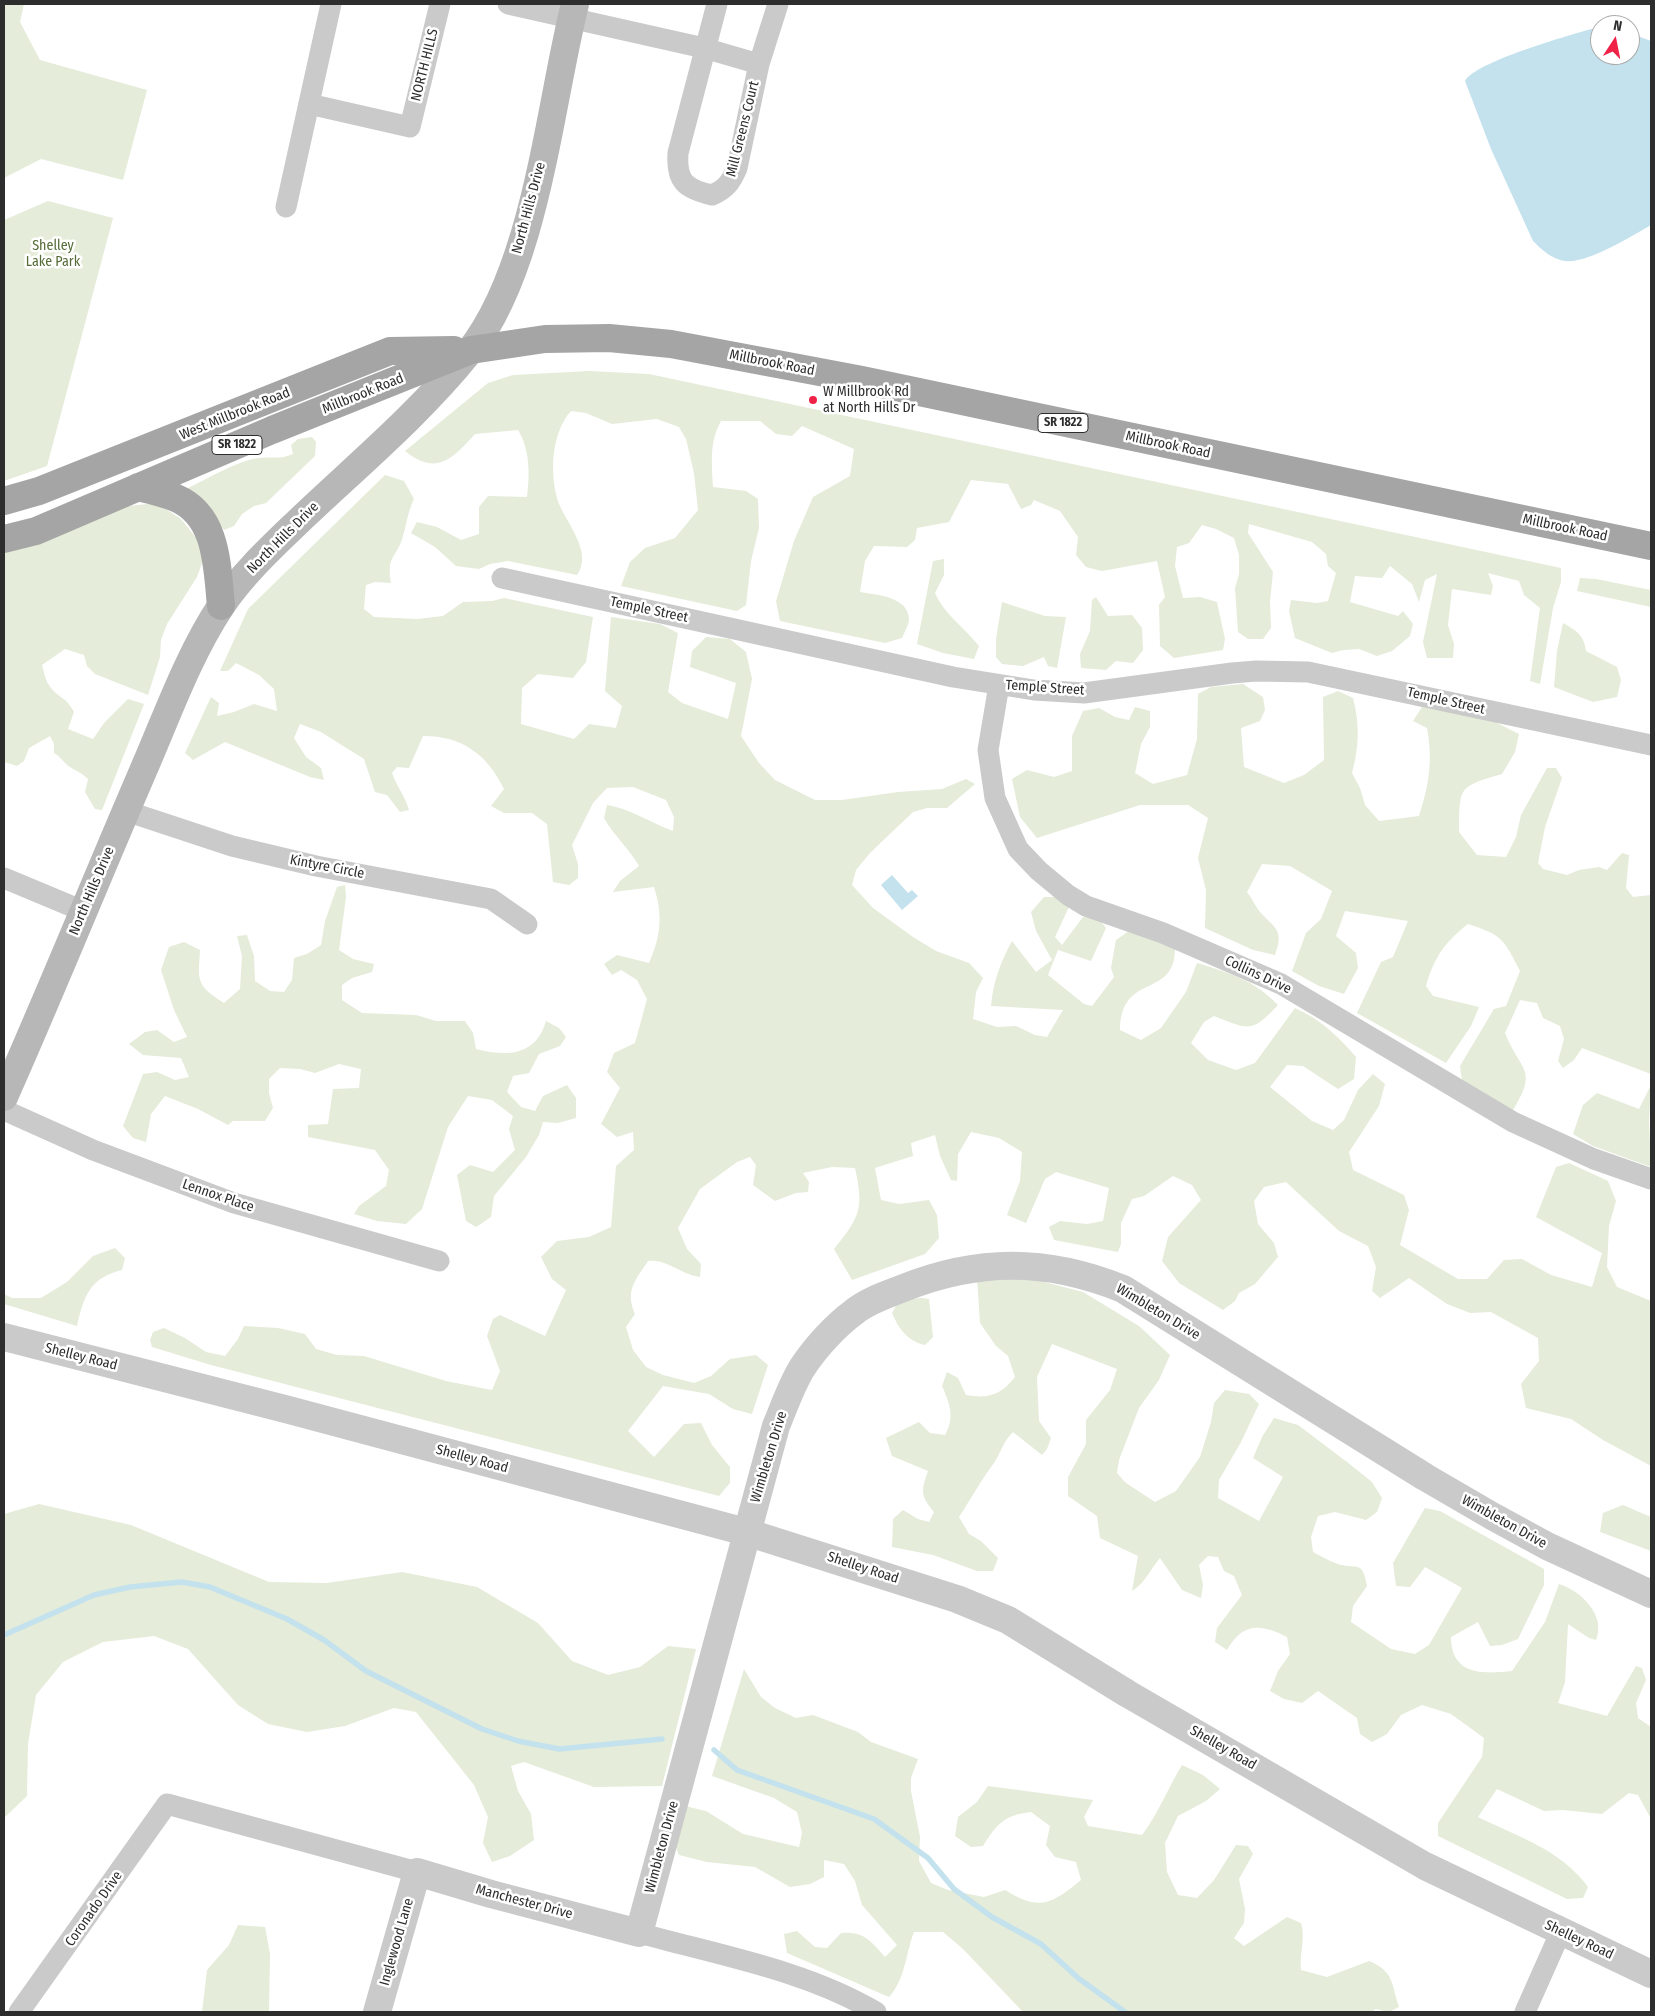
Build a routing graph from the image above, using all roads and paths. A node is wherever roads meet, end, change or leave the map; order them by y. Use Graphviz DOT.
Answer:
graph roads {
  1 [pos="331,4"];
  2 [pos="440,4"];
  3 [pos="508,4"];
  4 [pos="717,4"];
  5 [pos="778,4"];
  6 [pos="573,11"];
  7 [pos="704,48"];
  8 [pos="759,64"];
  9 [pos="309,104"];
  10 [pos="286,207"];
  11 [pos="471,350"];
  12 [pos="138,486"];
  13 [pos="4,501"];
  14 [pos="4,539"];
  15 [pos="1651,546"];
  16 [pos="502,578"];
  17 [pos="221,606"];
  18 [pos="999,685"];
  19 [pos="1651,745"];
  20 [pos="126,811"];
  21 [pos="4,878"];
  22 [pos="83,910"];
  23 [pos="526,924"];
  24 [pos="4,1097"];
  25 [pos="4,1110"];
  26 [pos="1651,1179"];
  27 [pos="440,1261"];
  28 [pos="4,1338"];
  29 [pos="746,1532"];
  30 [pos="1651,1594"];
  31 [pos="167,1804"];
  32 [pos="417,1872"];
  33 [pos="1561,1931"];
  34 [pos="639,1933"];
  35 [pos="1651,1974"];
  36 [pos="19,2012"];
  37 [pos="377,2012"];
  38 [pos="876,2012"];
  39 [pos="1525,2012"];
  1 -- 9 [label="street"];
  2 -- 9 [label="street, NORTH HILLS"];
  3 -- 6 [label="street"];
  4 -- 7 [label="street, Mill Greens Court"];
  5 -- 8 [label="street, Mill Greens Court"];
  6 -- 7 [label="street"];
  6 -- 11 [label="main road, North Hills Drive"];
  7 -- 8 [label="street"];
  7 -- 8 [label="street, Mill Greens Court"];
  9 -- 10 [label="street"];
  11 -- 12 [label="main road, Millbrook Road / SR 1822"];
  11 -- 13 [label="main road, West Millbrook Road / SR 1822"];
  11 -- 15 [label="main road, Millbrook Road / SR 1822"];
  11 -- 17 [label="main road, North Hills Drive"];
  12 -- 14 [label="main road, Millbrook Road / SR 1822"];
  12 -- 17 [label="main road"];
  16 -- 18 [label="street, Temple Street"];
  17 -- 20 [label="main road, North Hills Drive"];
  18 -- 19 [label="street, Temple Street"];
  18 -- 26 [label="street, Collins Drive"];
  20 -- 22 [label="main road, North Hills Drive"];
  20 -- 23 [label="street, Kintyre Circle"];
  21 -- 22 [label="street"];
  22 -- 24 [label="main road, North Hills Drive"];
  25 -- 27 [label="street, Lennox Place"];
  28 -- 29 [label="street, Shelley Road"];
  29 -- 30 [label="street, Wimbleton Drive"];
  29 -- 33 [label="street, Shelley Road"];
  29 -- 34 [label="street, Wimbleton Drive"];
  31 -- 32 [label="street, Manchester Drive"];
  31 -- 36 [label="street, Coronado Drive"];
  32 -- 34 [label="street, Manchester Drive"];
  32 -- 37 [label="street, Inglewood Lane"];
  33 -- 35 [label="street, Shelley Road"];
  33 -- 39 [label="street"];
  34 -- 38 [label="street, Manchester Drive"];
}
